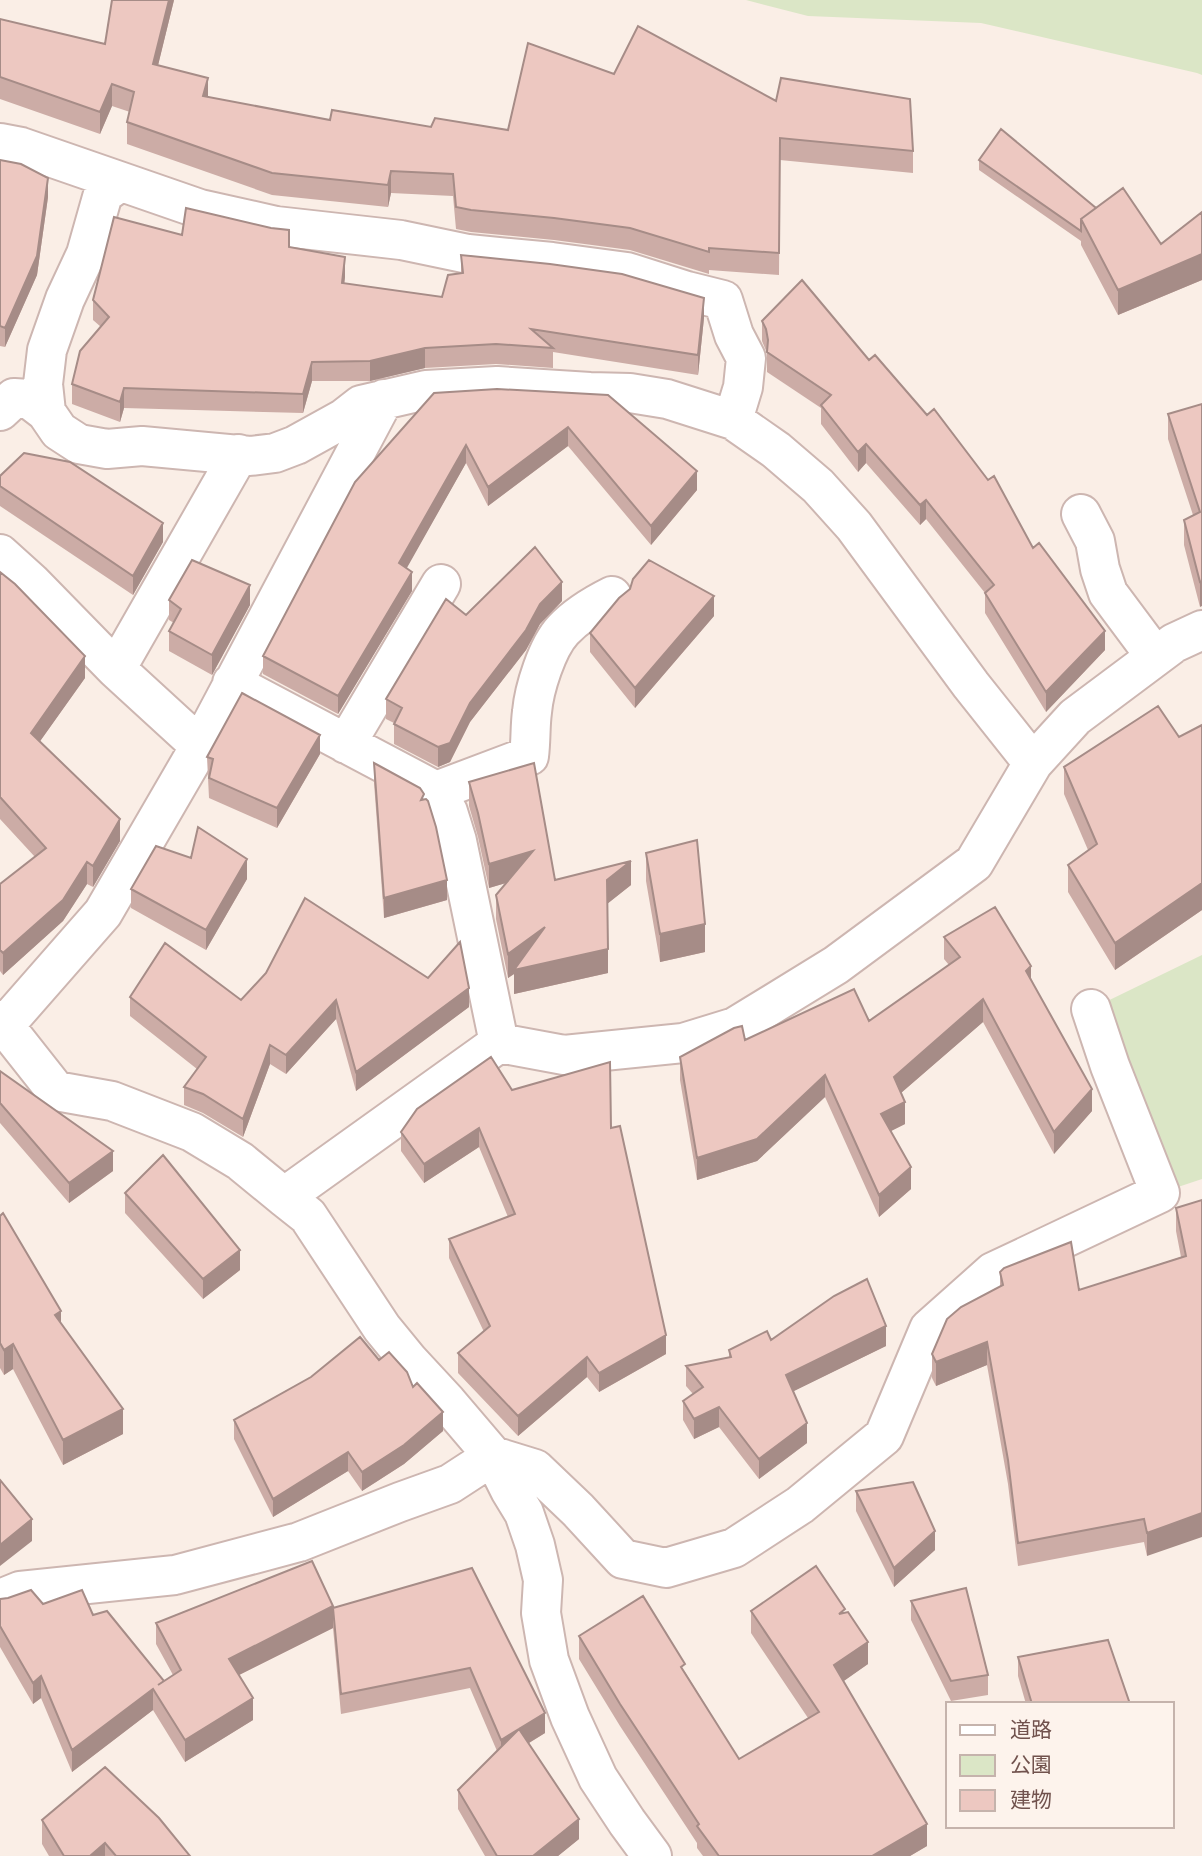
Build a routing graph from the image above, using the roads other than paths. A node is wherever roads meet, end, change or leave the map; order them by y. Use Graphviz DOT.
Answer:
graph roads {
  1 [pos="0,143"];
  2 [pos="120,182"];
  3 [pos="384,399"];
  4 [pos="0,411"];
  5 [pos="46,412"];
  6 [pos="733,420"];
  7 [pos="239,454"];
  8 [pos="1081,514"];
  9 [pos="0,554"];
  10 [pos="441,584"];
  11 [pos="612,596"];
  12 [pos="1202,630"];
  13 [pos="1155,656"];
  14 [pos="116,669"];
  15 [pos="232,683"];
  16 [pos="346,744"];
  17 [pos="200,746"];
  18 [pos="1033,763"];
  19 [pos="436,791"];
  20 [pos="1091,1009"];
  21 [pos="2,1023"];
  22 [pos="499,1043"];
  23 [pos="284,1197"];
  24 [pos="493,1456"];
  25 [pos="0,1599"];
  26 [pos="652,1856"];
  1 -- 2 [label="street"];
  2 -- 5 [label="street"];
  2 -- 6 [label="street"];
  3 -- 6 [label="street"];
  3 -- 7 [label="street"];
  3 -- 15 [label="street"];
  4 -- 5 [label="street"];
  5 -- 7 [label="street"];
  6 -- 18 [label="street"];
  7 -- 14 [label="street"];
  8 -- 13 [label="street"];
  9 -- 14 [label="street"];
  10 -- 16 [label="street"];
  11 -- 19 [label="street"];
  12 -- 13 [label="street"];
  13 -- 18 [label="street"];
  14 -- 17 [label="street"];
  15 -- 16 [label="street"];
  15 -- 17 [label="street"];
  16 -- 19 [label="street"];
  17 -- 21 [label="street"];
  18 -- 22 [label="street"];
  19 -- 22 [label="street"];
  20 -- 24 [label="street"];
  21 -- 23 [label="street"];
  22 -- 23 [label="street"];
  23 -- 24 [label="street"];
  24 -- 25 [label="street"];
  24 -- 26 [label="street"];
}
